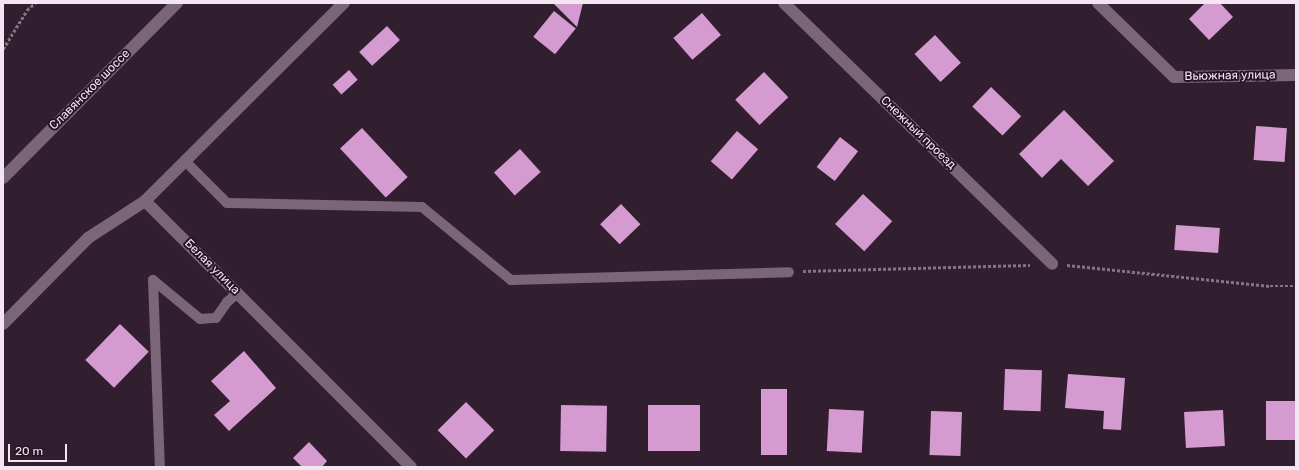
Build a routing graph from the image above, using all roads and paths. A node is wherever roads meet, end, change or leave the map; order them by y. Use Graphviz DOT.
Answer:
graph roads {
  1 [pos="35,3"];
  2 [pos="178,3"];
  3 [pos="344,3"];
  4 [pos="784,3"];
  5 [pos="1098,3"];
  6 [pos="3,49"];
  7 [pos="1296,75"];
  8 [pos="186,162"];
  9 [pos="3,178"];
  10 [pos="145,201"];
  11 [pos="1052,264"];
  12 [pos="789,272"];
  13 [pos="238,293"];
  14 [pos="3,324"];
  15 [pos="160,467"];
  16 [pos="411,467"];
  1 -- 6 [label="path"];
  2 -- 9 [label="street, Славянское шоссе"];
  3 -- 8 [label="street"];
  4 -- 11 [label="street, Снежный проезд"];
  5 -- 7 [label="street, Вьюжная улица"];
  8 -- 10 [label="street"];
  8 -- 12 [label="lane"];
  10 -- 13 [label="street, Белая улица"];
  10 -- 14 [label="street"];
  13 -- 15 [label="lane"];
  13 -- 16 [label="street, Белая улица"];
}
